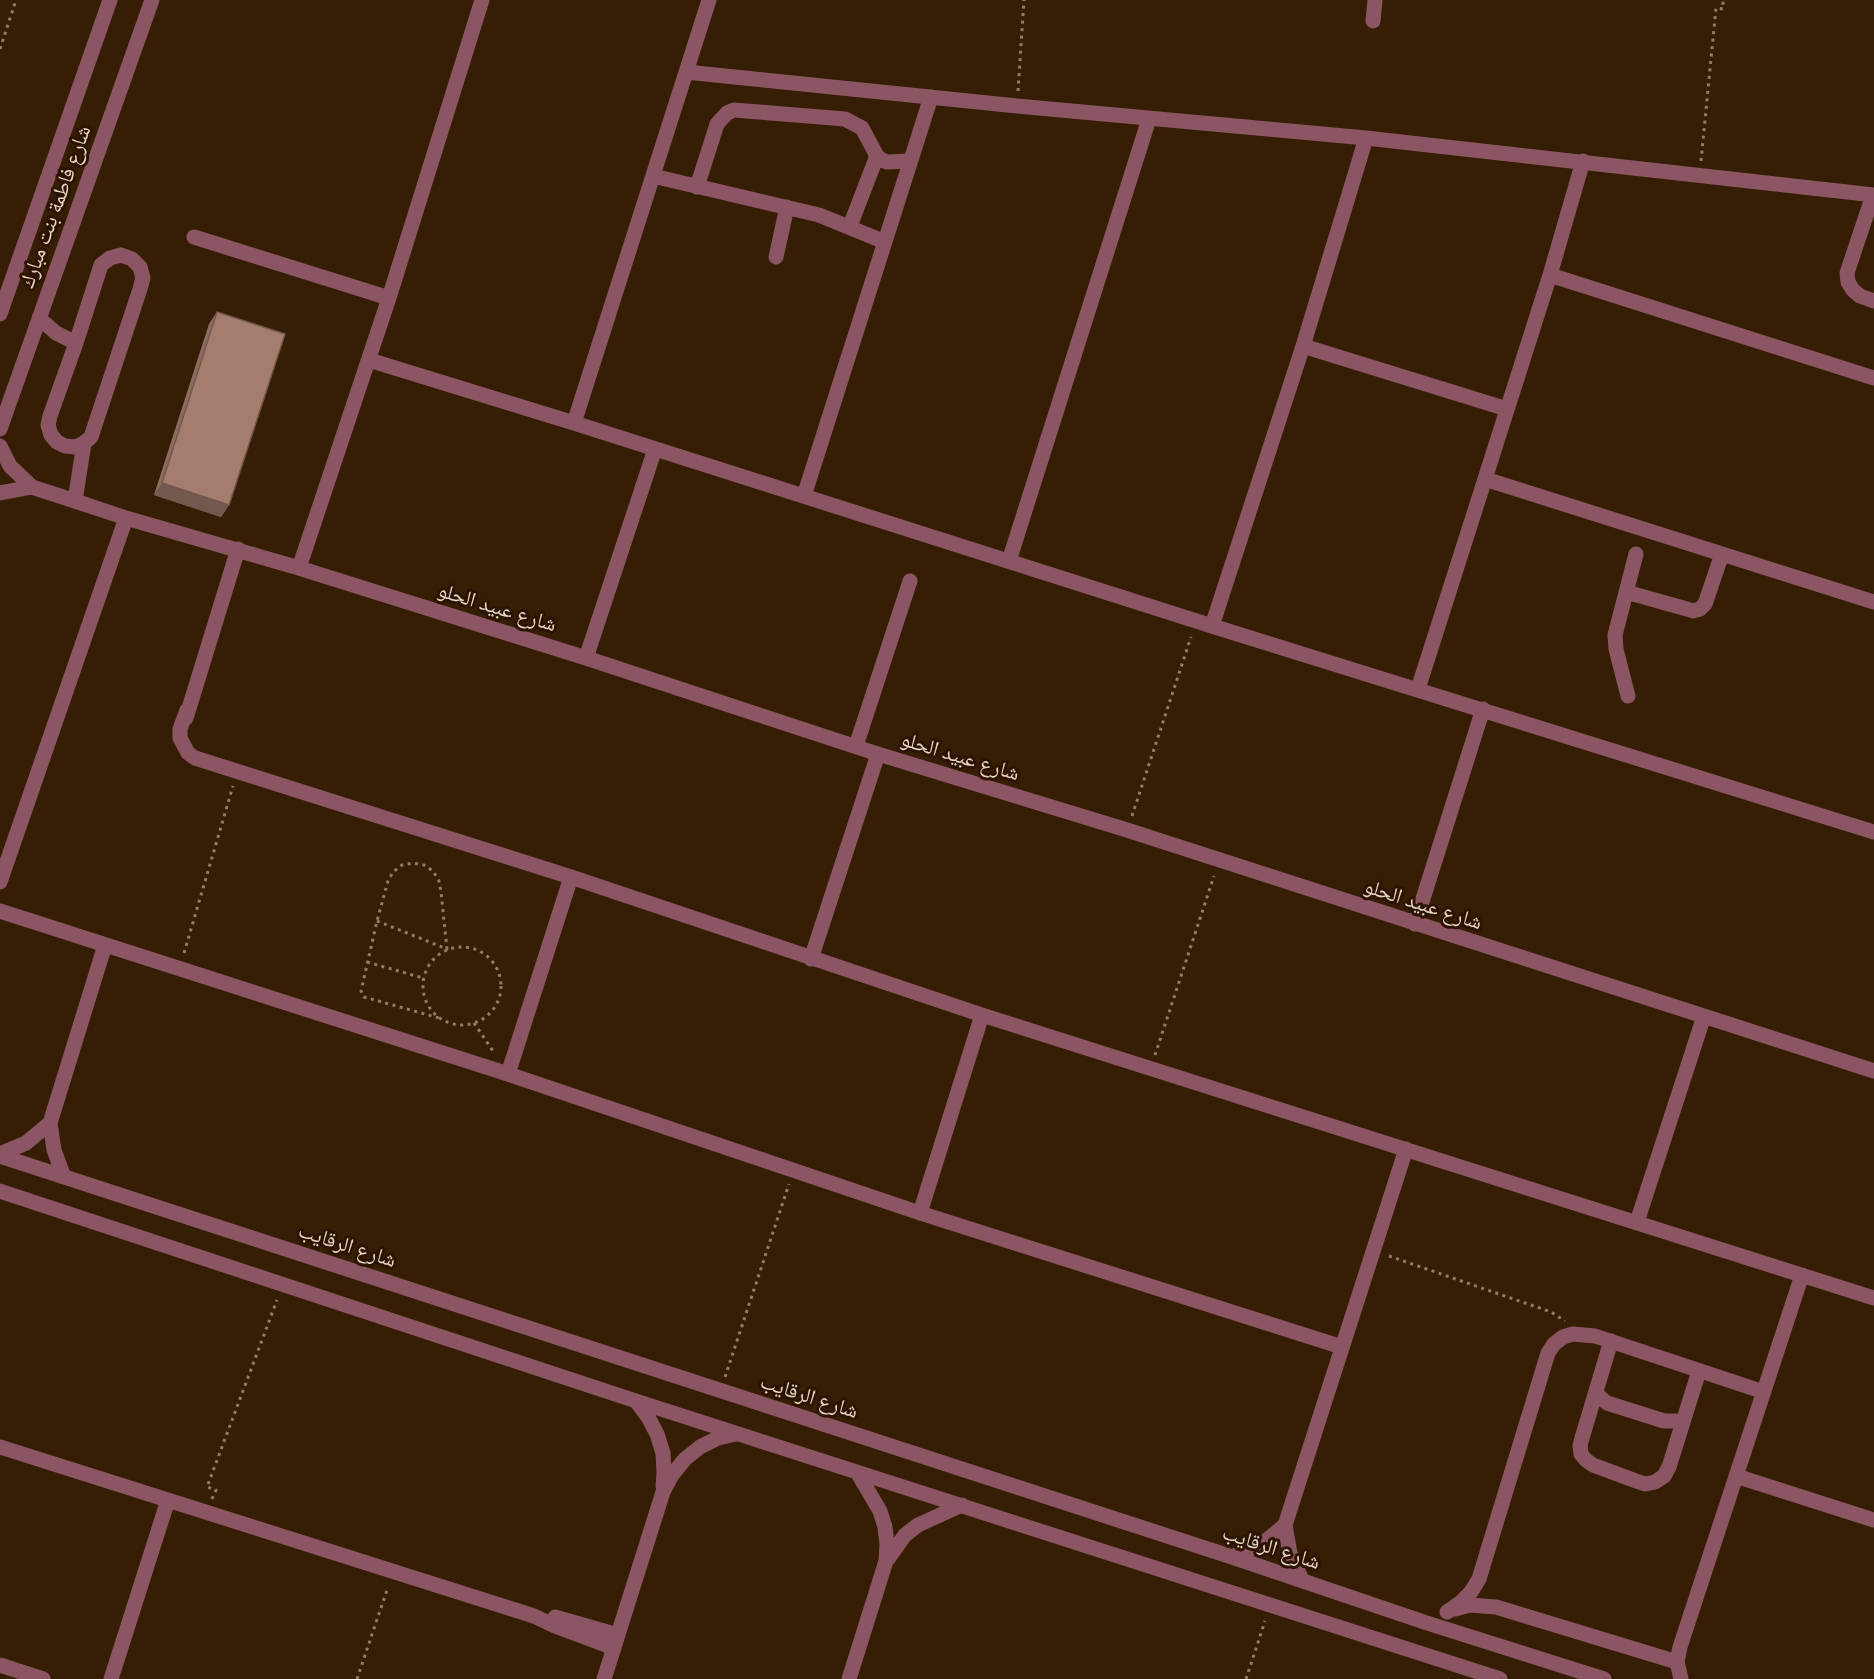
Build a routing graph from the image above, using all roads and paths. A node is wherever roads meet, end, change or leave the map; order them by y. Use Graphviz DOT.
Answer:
graph roads {
  1 [pos="16,0"];
  2 [pos="110,0"];
  3 [pos="152,0"];
  4 [pos="482,0"];
  5 [pos="709,0"];
  6 [pos="1024,0"];
  7 [pos="1375,0"];
  8 [pos="1723,0"];
  9 [pos="1373,21"];
  10 [pos="0,49"];
  11 [pos="686,72"];
  12 [pos="931,97"];
  13 [pos="1017,106"];
  14 [pos="1149,119"];
  15 [pos="1366,138"];
  16 [pos="878,156"];
  17 [pos="910,161"];
  18 [pos="1583,161"];
  19 [pos="1700,175"];
  20 [pos="653,176"];
  21 [pos="697,187"];
  22 [pos="1874,195"];
  23 [pos="787,207"];
  24 [pos="850,226"];
  25 [pos="194,237"];
  26 [pos="885,242"];
  27 [pos="776,257"];
  28 [pos="1550,275"];
  29 [pos="389,298"];
  30 [pos="1874,301"];
  31 [pos="0,314"];
  32 [pos="39,318"];
  33 [pos="76,343"];
  34 [pos="1303,346"];
  35 [pos="369,360"];
  36 [pos="1874,378"];
  37 [pos="1507,409"];
  38 [pos="574,423"];
  39 [pos="0,429"];
  40 [pos="84,444"];
  41 [pos="0,446"];
  42 [pos="655,449"];
  43 [pos="1485,479"];
  44 [pos="32,487"];
  45 [pos="0,493"];
  46 [pos="804,496"];
  47 [pos="75,501"];
  48 [pos="126,518"];
  49 [pos="238,549"];
  50 [pos="1636,554"];
  51 [pos="1722,554"];
  52 [pos="1009,561"];
  53 [pos="298,568"];
  54 [pos="910,581"];
  55 [pos="1626,592"];
  56 [pos="1874,602"];
  57 [pos="1196,621"];
  58 [pos="1212,626"];
  59 [pos="586,658"];
  60 [pos="1418,689"];
  61 [pos="1628,696"];
  62 [pos="1483,709"];
  63 [pos="856,746"];
  64 [pos="878,754"];
  65 [pos="238,771"];
  66 [pos="1127,830"];
  67 [pos="1874,832"];
  68 [pos="1219,861"];
  69 [pos="571,877"];
  70 [pos="0,882"];
  71 [pos="0,911"];
  72 [pos="377,921"];
  73 [pos="1414,924"];
  74 [pos="105,945"];
  75 [pos="447,949"];
  76 [pos="811,959"];
  77 [pos="366,962"];
  78 [pos="180,969"];
  79 [pos="423,978"];
  80 [pos="982,1016"];
  81 [pos="1704,1016"];
  82 [pos="439,1018"];
  83 [pos="474,1023"];
  84 [pos="1151,1068"];
  85 [pos="1874,1071"];
  86 [pos="508,1074"];
  87 [pos="50,1123"];
  88 [pos="1406,1149"];
  89 [pos="0,1155"];
  90 [pos="793,1170"];
  91 [pos="64,1177"];
  92 [pos="0,1191"];
  93 [pos="920,1214"];
  94 [pos="1637,1222"];
  95 [pos="1373,1250"];
  96 [pos="1802,1275"];
  97 [pos="284,1284"];
  98 [pos="1874,1298"];
  99 [pos="1573,1334"];
  100 [pos="1611,1341"];
  101 [pos="1342,1347"];
  102 [pos="1699,1371"];
  103 [pos="721,1390"];
  104 [pos="1764,1392"];
  105 [pos="1596,1394"];
  106 [pos="636,1401"];
  107 [pos="1682,1421"];
  108 [pos="737,1433"];
  109 [pos="0,1447"];
  110 [pos="856,1472"];
  111 [pos="1736,1476"];
  112 [pos="663,1492"];
  113 [pos="168,1500"];
  114 [pos="962,1505"];
  115 [pos="208,1512"];
  116 [pos="1874,1520"];
  117 [pos="1285,1525"];
  118 [pos="1232,1557"];
  119 [pos="886,1562"];
  120 [pos="1483,1564"];
  121 [pos="393,1571"];
  122 [pos="1302,1580"];
  123 [pos="1270,1605"];
  124 [pos="1496,1607"];
  125 [pos="1448,1612"];
  126 [pos="1427,1623"];
  127 [pos="616,1642"];
  128 [pos="1677,1662"];
  129 [pos="6,1671"];
  130 [pos="43,1679"];
  131 [pos="111,1679"];
  132 [pos="357,1679"];
  133 [pos="604,1679"];
  134 [pos="849,1679"];
  135 [pos="1246,1679"];
  136 [pos="1500,1679"];
  137 [pos="1604,1679"];
  138 [pos="1681,1679"];
  1 -- 10 [label="path"];
  2 -- 31 [label="street, شارع فاطمة بنت مبارك"];
  3 -- 32 [label="street, شارع فاطمة بنت مبارك"];
  4 -- 29 [label="street"];
  5 -- 11 [label="street"];
  6 -- 13 [label="path"];
  7 -- 9 [label="street"];
  8 -- 19 [label="path"];
  11 -- 12 [label="street"];
  11 -- 20 [label="street"];
  12 -- 13 [label="street"];
  12 -- 17 [label="street"];
  13 -- 14 [label="street"];
  14 -- 15 [label="street"];
  14 -- 52 [label="street"];
  15 -- 18 [label="street"];
  15 -- 34 [label="street"];
  16 -- 17 [label="street"];
  16 -- 21 [label="street"];
  16 -- 24 [label="street"];
  17 -- 26 [label="street"];
  18 -- 19 [label="street"];
  18 -- 28 [label="street"];
  19 -- 22 [label="street"];
  20 -- 21 [label="street"];
  20 -- 38 [label="street"];
  21 -- 23 [label="street"];
  22 -- 30 [label="street"];
  23 -- 24 [label="street"];
  23 -- 27 [label="street"];
  24 -- 26 [label="street"];
  25 -- 29 [label="street"];
  26 -- 46 [label="street"];
  28 -- 36 [label="street"];
  28 -- 37 [label="street"];
  29 -- 35 [label="street"];
  32 -- 33 [label="street"];
  32 -- 39 [label="street, شارع فاطمة بنت مبارك"];
  33 -- 40 [label="street"];
  33 -- 40 [label="street"];
  34 -- 37 [label="street"];
  34 -- 58 [label="street"];
  35 -- 38 [label="street"];
  35 -- 53 [label="street"];
  37 -- 43 [label="street"];
  38 -- 42 [label="street"];
  40 -- 47 [label="street"];
  41 -- 44 [label="street, شارع عبيد الحلو"];
  42 -- 46 [label="street"];
  42 -- 59 [label="street"];
  43 -- 51 [label="street"];
  43 -- 60 [label="street"];
  44 -- 45 [label="street, شارع عبيد الحلو"];
  44 -- 47 [label="street, شارع عبيد الحلو"];
  46 -- 52 [label="street"];
  47 -- 48 [label="street, شارع عبيد الحلو"];
  48 -- 49 [label="street, شارع عبيد الحلو"];
  48 -- 70 [label="street"];
  49 -- 53 [label="street, شارع عبيد الحلو"];
  49 -- 65 [label="street"];
  50 -- 55 [label="street"];
  51 -- 55 [label="street"];
  51 -- 56 [label="street"];
  52 -- 57 [label="street"];
  53 -- 59 [label="street, شارع عبيد الحلو"];
  54 -- 63 [label="street"];
  55 -- 61 [label="street"];
  57 -- 58 [label="street"];
  57 -- 66 [label="path"];
  58 -- 60 [label="street"];
  59 -- 63 [label="street, شارع عبيد الحلو"];
  60 -- 62 [label="street"];
  62 -- 67 [label="street"];
  62 -- 73 [label="street"];
  63 -- 64 [label="street, شارع عبيد الحلو"];
  64 -- 66 [label="street, شارع عبيد الحلو"];
  64 -- 76 [label="street"];
  65 -- 69 [label="street"];
  65 -- 78 [label="path"];
  66 -- 68 [label="street, شارع عبيد الحلو"];
  68 -- 73 [label="street, شارع عبيد الحلو"];
  68 -- 84 [label="path"];
  69 -- 76 [label="street"];
  69 -- 86 [label="street"];
  71 -- 74 [label="street"];
  72 -- 75 [label="path"];
  72 -- 75 [label="path"];
  72 -- 77 [label="path"];
  73 -- 81 [label="street, شارع عبيد الحلو"];
  74 -- 78 [label="street"];
  74 -- 87 [label="street"];
  75 -- 79 [label="path"];
  75 -- 83 [label="path"];
  76 -- 80 [label="street"];
  77 -- 79 [label="path"];
  77 -- 82 [label="path"];
  78 -- 86 [label="street"];
  79 -- 82 [label="path"];
  80 -- 84 [label="street"];
  80 -- 93 [label="street"];
  81 -- 85 [label="street, شارع عبيد الحلو"];
  81 -- 94 [label="street"];
  82 -- 83 [label="path"];
  83 -- 86 [label="path"];
  84 -- 88 [label="street"];
  86 -- 90 [label="street"];
  87 -- 89 [label="street"];
  87 -- 91 [label="street"];
  88 -- 94 [label="street"];
  88 -- 95 [label="street"];
  89 -- 91 [label="street, شارع الرقايب"];
  90 -- 93 [label="street"];
  90 -- 103 [label="path"];
  91 -- 103 [label="street, شارع الرقايب"];
  92 -- 97 [label="street"];
  93 -- 101 [label="street"];
  94 -- 96 [label="street"];
  95 -- 99 [label="path"];
  95 -- 101 [label="street"];
  96 -- 98 [label="street"];
  96 -- 104 [label="street"];
  97 -- 106 [label="street"];
  97 -- 115 [label="path"];
  99 -- 100 [label="street"];
  99 -- 120 [label="street"];
  100 -- 102 [label="street"];
  100 -- 105 [label="street"];
  101 -- 117 [label="street"];
  102 -- 104 [label="street"];
  102 -- 107 [label="street"];
  103 -- 118 [label="street, شارع الرقايب"];
  104 -- 111 [label="street"];
  105 -- 107 [label="street"];
  105 -- 107 [label="street"];
  106 -- 108 [label="street"];
  106 -- 112 [label="street"];
  108 -- 110 [label="street"];
  108 -- 112 [label="street"];
  109 -- 113 [label="street"];
  110 -- 114 [label="street"];
  110 -- 119 [label="street"];
  111 -- 116 [label="street"];
  111 -- 128 [label="street"];
  112 -- 127 [label="street"];
  113 -- 115 [label="street"];
  113 -- 131 [label="street"];
  114 -- 119 [label="street"];
  114 -- 123 [label="street"];
  115 -- 121 [label="street"];
  117 -- 118 [label="street"];
  117 -- 122 [label="street"];
  118 -- 122 [label="street, شارع الرقايب"];
  119 -- 134 [label="street"];
  120 -- 124 [label="street"];
  120 -- 125 [label="street"];
  121 -- 127 [label="street"];
  121 -- 132 [label="path"];
  122 -- 126 [label="street, شارع الرقايب"];
  123 -- 135 [label="path"];
  123 -- 136 [label="street"];
  124 -- 125 [label="street"];
  124 -- 128 [label="street"];
  125 -- 126 [label="street"];
  126 -- 137 [label="street, شارع الرقايب"];
  127 -- 133 [label="street"];
  128 -- 138 [label="street"];
  129 -- 130 [label="street"];
}
